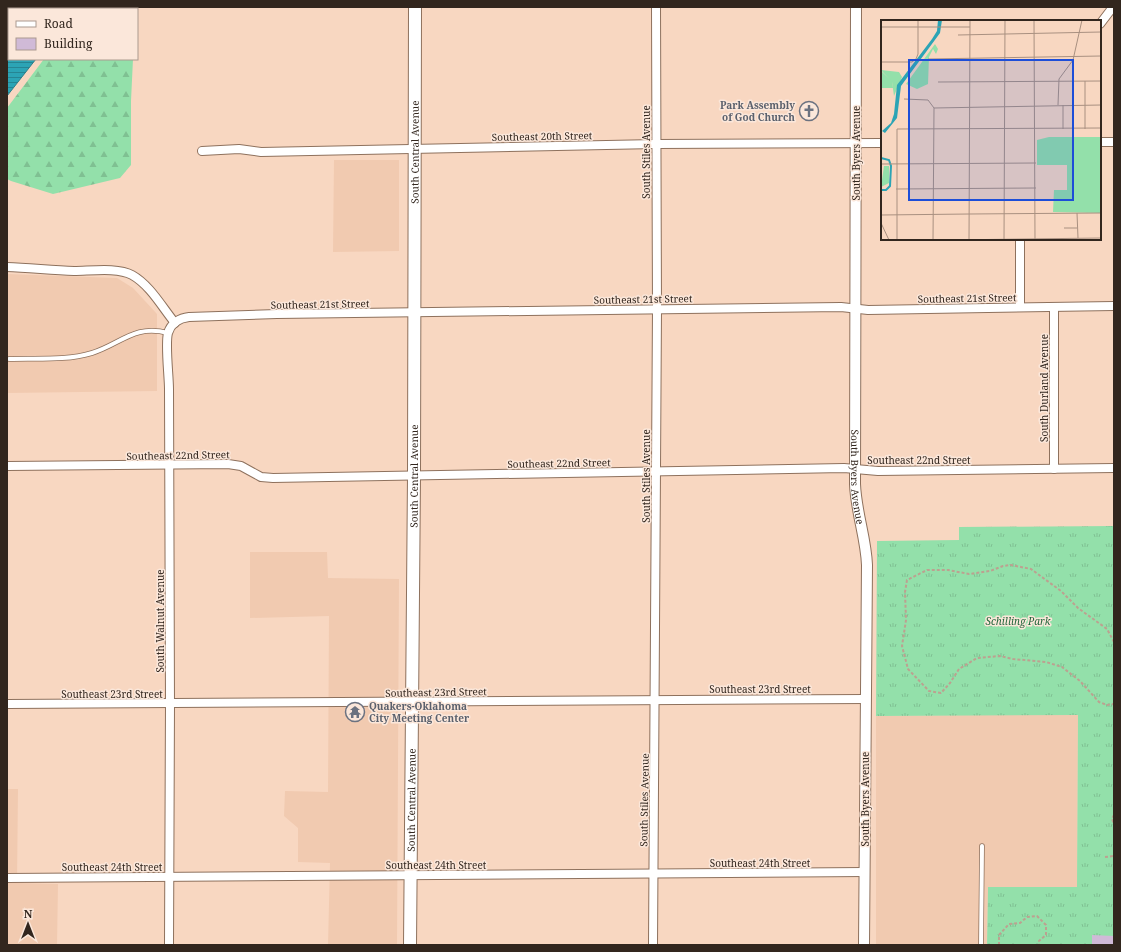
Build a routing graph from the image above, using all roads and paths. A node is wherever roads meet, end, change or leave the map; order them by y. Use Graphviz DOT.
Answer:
graph roads {
  1 [pos="415,7"];
  2 [pos="656,7"];
  3 [pos="856,7"];
  4 [pos="1112,7"];
  5 [pos="1101,23"];
  6 [pos="1101,142"];
  7 [pos="1114,142"];
  8 [pos="856,143"];
  9 [pos="881,143"];
  10 [pos="656,144"];
  11 [pos="415,149"];
  12 [pos="202,151"];
  13 [pos="1020,240"];
  14 [pos="7,267"];
  15 [pos="1114,306"];
  16 [pos="1020,307"];
  17 [pos="1054,307"];
  18 [pos="855,308"];
  19 [pos="657,309"];
  20 [pos="414,313"];
  21 [pos="175,323"];
  22 [pos="168,333"];
  23 [pos="9,359"];
  24 [pos="169,465"];
  25 [pos="7,466"];
  26 [pos="1114,468"];
  27 [pos="855,469"];
  28 [pos="1054,469"];
  29 [pos="656,472"];
  30 [pos="414,476"];
  31 [pos="1114,642"];
  32 [pos="866,698"];
  33 [pos="655,700"];
  34 [pos="412,702"];
  35 [pos="7,704"];
  36 [pos="170,704"];
  37 [pos="1114,704"];
  38 [pos="1114,815"];
  39 [pos="1114,824"];
  40 [pos="982,846"];
  41 [pos="1114,856"];
  42 [pos="1105,857"];
  43 [pos="865,872"];
  44 [pos="654,874"];
  45 [pos="410,875"];
  46 [pos="169,877"];
  47 [pos="7,878"];
  48 [pos="169,945"];
  49 [pos="410,945"];
  50 [pos="653,945"];
  51 [pos="864,945"];
  52 [pos="981,945"];
  53 [pos="999,945"];
  54 [pos="1039,945"];
  1 -- 11 [label="main road, South Central Avenue"];
  2 -- 10 [label="street, South Stiles Avenue"];
  3 -- 8 [label="street, South Byers Avenue"];
  4 -- 5 [label="street"];
  6 -- 7 [label="street"];
  8 -- 9 [label="street, Southeast 20th Street"];
  8 -- 10 [label="street, Southeast 20th Street"];
  8 -- 18 [label="street, South Byers Avenue"];
  10 -- 11 [label="street, Southeast 20th Street"];
  10 -- 19 [label="street, South Stiles Avenue"];
  11 -- 12 [label="street, Southeast 20th Street"];
  11 -- 20 [label="main road, South Central Avenue"];
  13 -- 16 [label="street"];
  14 -- 21 [label="street"];
  15 -- 17 [label="street, Southeast 21st Street"];
  16 -- 17 [label="street, Southeast 21st Street"];
  16 -- 18 [label="street, Southeast 21st Street"];
  17 -- 28 [label="street, South Durland Avenue"];
  18 -- 19 [label="street, Southeast 21st Street"];
  18 -- 27 [label="street, South Byers Avenue"];
  19 -- 20 [label="street, Southeast 21st Street"];
  19 -- 29 [label="street, South Stiles Avenue"];
  20 -- 21 [label="street, Southeast 21st Street"];
  20 -- 30 [label="main road, South Central Avenue"];
  21 -- 22 [label="street"];
  22 -- 23 [label="lane"];
  22 -- 24 [label="street, South Walnut Avenue"];
  24 -- 25 [label="street, Southeast 22nd Street"];
  24 -- 30 [label="street, Southeast 22nd Street"];
  24 -- 36 [label="street, South Walnut Avenue"];
  26 -- 28 [label="street, Southeast 22nd Street"];
  27 -- 28 [label="street, Southeast 22nd Street"];
  27 -- 29 [label="street, Southeast 22nd Street"];
  27 -- 32 [label="street, South Byers Avenue"];
  29 -- 30 [label="street, Southeast 22nd Street"];
  29 -- 33 [label="street, South Stiles Avenue"];
  30 -- 34 [label="main road, South Central Avenue"];
  31 -- 37 [label="path"];
  32 -- 33 [label="street, Southeast 23rd Street"];
  32 -- 43 [label="street, South Byers Avenue"];
  33 -- 34 [label="street, Southeast 23rd Street"];
  33 -- 44 [label="street, South Stiles Avenue"];
  34 -- 36 [label="street, Southeast 23rd Street"];
  34 -- 45 [label="main road, South Central Avenue"];
  35 -- 36 [label="street, Southeast 23rd Street"];
  36 -- 46 [label="street, South Walnut Avenue"];
  38 -- 39 [label="path"];
  40 -- 52 [label="lane"];
  41 -- 42 [label="path"];
  43 -- 44 [label="street, Southeast 24th Street"];
  43 -- 51 [label="street, South Byers Avenue"];
  44 -- 45 [label="street, Southeast 24th Street"];
  44 -- 50 [label="street, South Stiles Avenue"];
  45 -- 46 [label="street, Southeast 24th Street"];
  45 -- 49 [label="main road, South Central Avenue"];
  46 -- 47 [label="street, Southeast 24th Street"];
  46 -- 48 [label="street, South Walnut Avenue"];
  53 -- 54 [label="path"];
}
